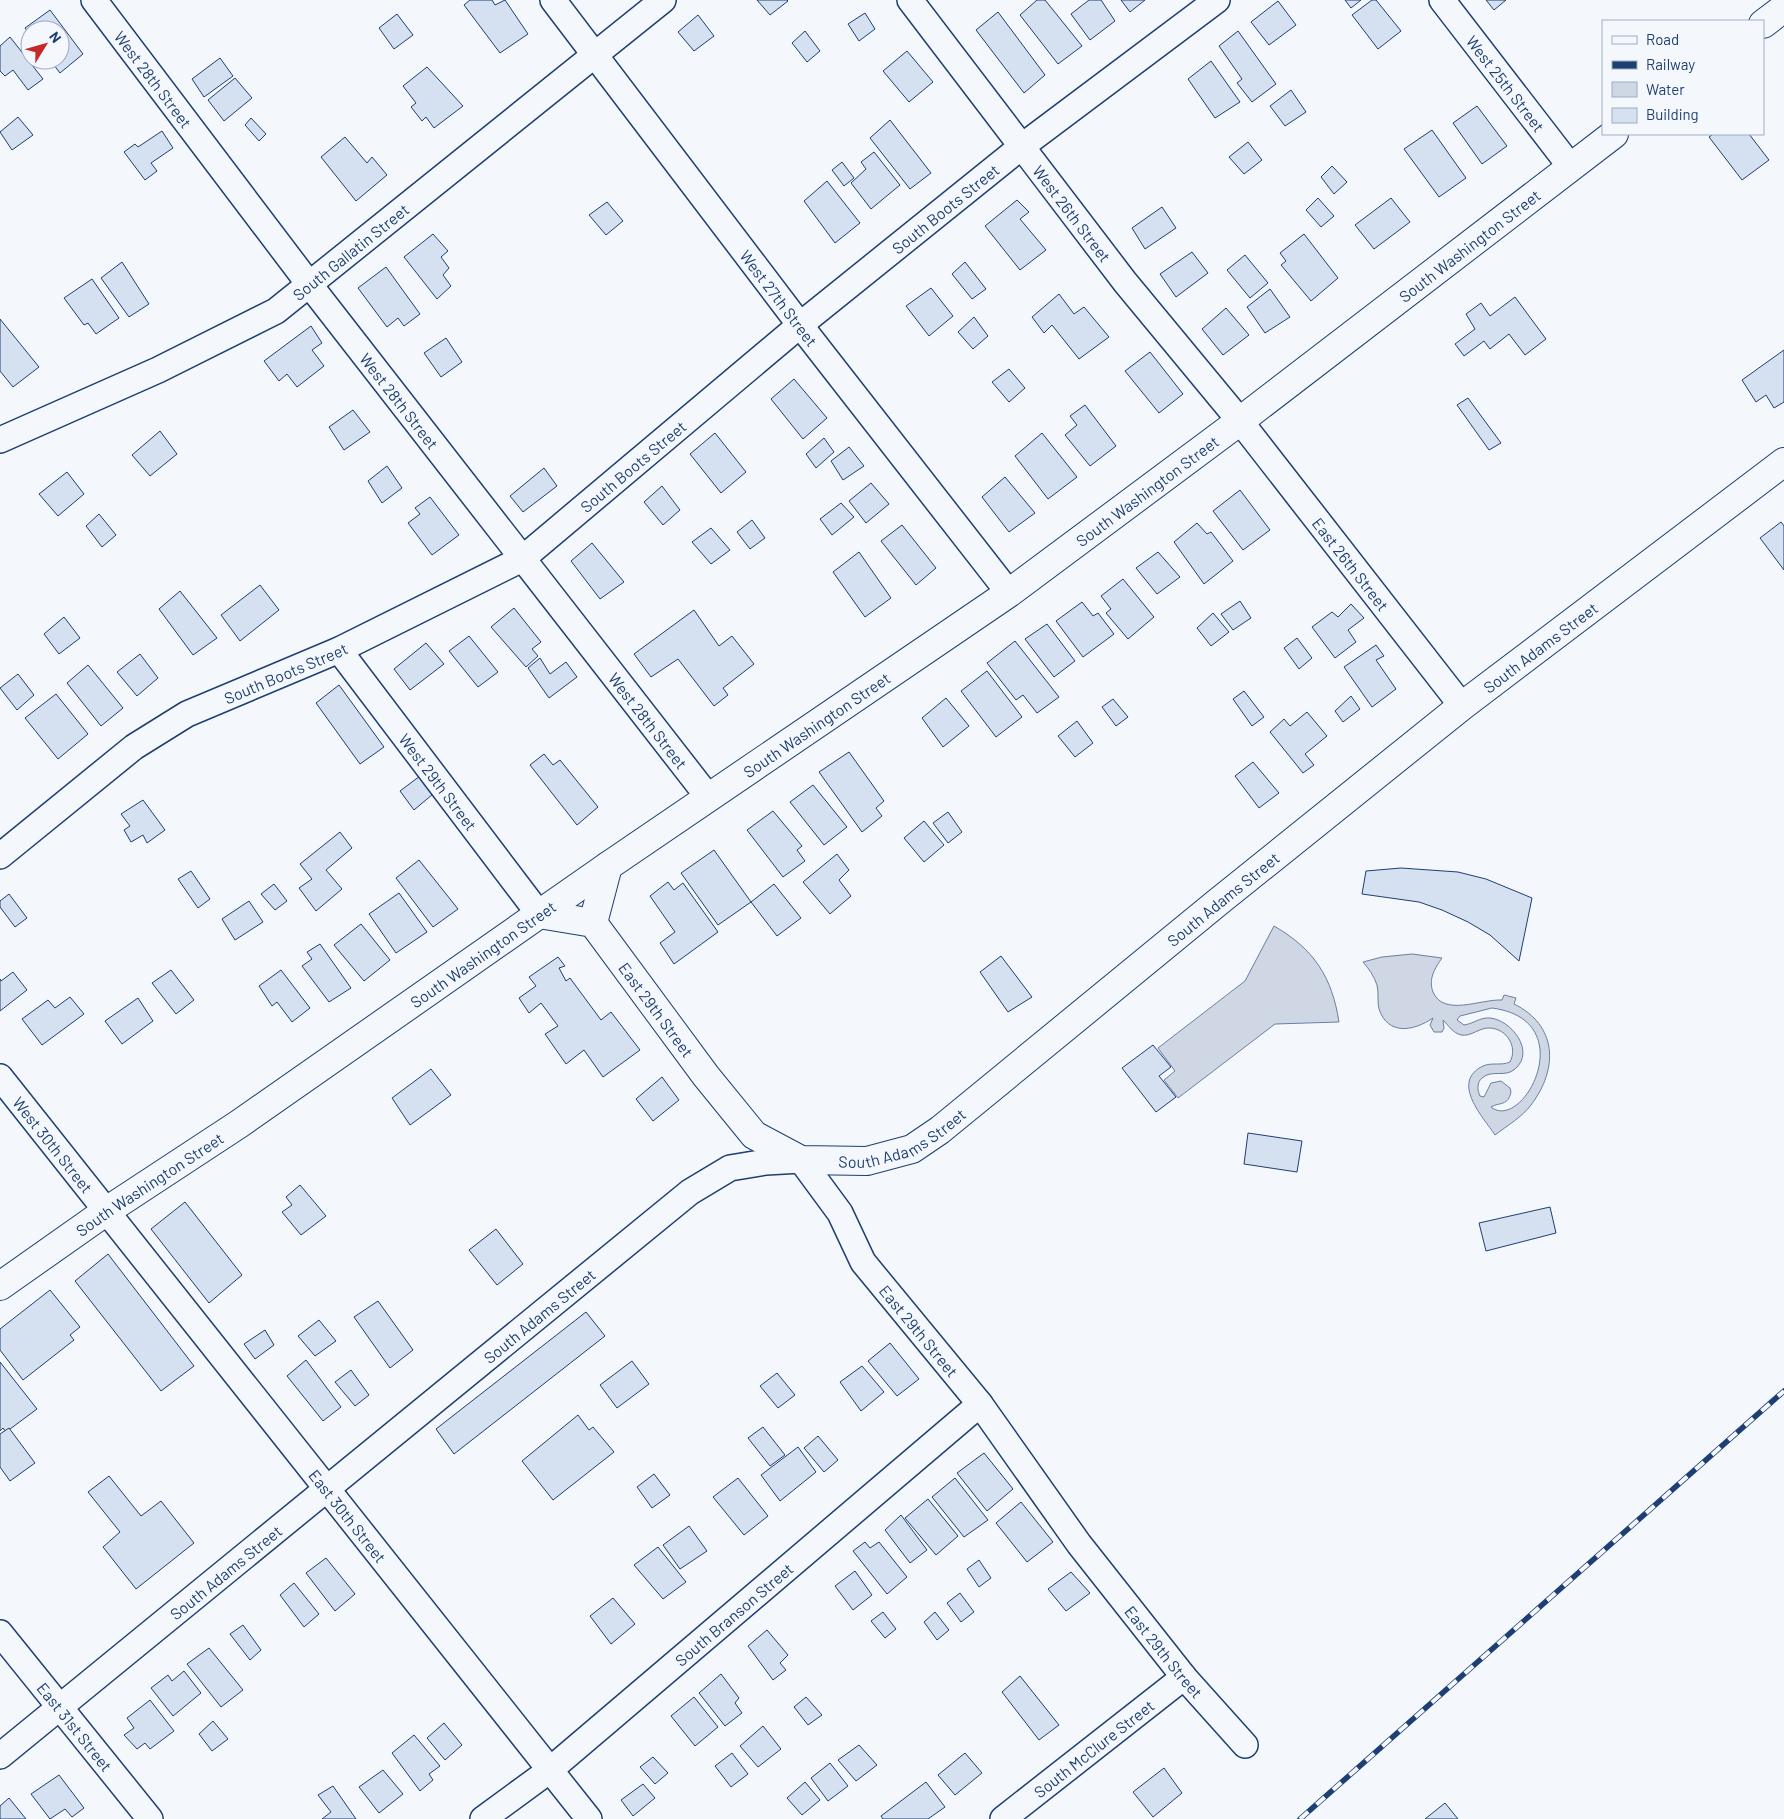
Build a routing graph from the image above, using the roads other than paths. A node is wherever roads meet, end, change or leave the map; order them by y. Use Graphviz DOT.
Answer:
graph roads {
  1 [pos="94,0"];
  2 [pos="553,0"];
  3 [pos="663,0"];
  4 [pos="1217,0"];
  5 [pos="1442,0"];
  6 [pos="917,3"];
  7 [pos="1784,8"];
  8 [pos="1764,23"];
  9 [pos="595,53"];
  10 [pos="1613,135"];
  11 [pos="1020,147"];
  12 [pos="1570,166"];
  13 [pos="309,284"];
  14 [pos="800,325"];
  15 [pos="1240,421"];
  16 [pos="0,440"];
  17 [pos="1784,462"];
  18 [pos="522,558"];
  19 [pos="1009,593"];
  20 [pos="339,650"];
  21 [pos="1462,706"];
  22 [pos="709,798"];
  23 [pos="0,856"];
  24 [pos="608,866"];
  25 [pos="539,914"];
  26 [pos="593,923"];
  27 [pos="0,1078"];
  28 [pos="801,1160"];
  29 [pos="108,1210"];
  30 [pos="0,1286"];
  31 [pos="980,1404"];
  32 [pos="326,1489"];
  33 [pos="0,1633"];
  34 [pos="1184,1677"];
  35 [pos="60,1708"];
  36 [pos="1245,1745"];
  37 [pos="0,1756"];
  38 [pos="550,1770"];
  39 [pos="150,1819"];
  40 [pos="483,1819"];
  41 [pos="589,1819"];
  42 [pos="1003,1819"];
  1 -- 13 [label="street, West 28th Street"];
  2 -- 9 [label="street, West 27th Street"];
  3 -- 9 [label="street, South Gallatin Street"];
  4 -- 11 [label="street, South Boots Street"];
  5 -- 12 [label="street, West 25th Street"];
  6 -- 11 [label="street, West 26th Street"];
  7 -- 8 [label="main road"];
  9 -- 13 [label="street, South Gallatin Street"];
  9 -- 14 [label="street, West 27th Street"];
  10 -- 12 [label="main road, South Washington Street"];
  11 -- 14 [label="street, South Boots Street"];
  11 -- 15 [label="street, West 26th Street"];
  12 -- 15 [label="main road, South Washington Street"];
  13 -- 16 [label="street, South Gallatin Street"];
  13 -- 18 [label="street, West 28th Street"];
  14 -- 18 [label="street, South Boots Street"];
  14 -- 19 [label="street, West 27th Street"];
  15 -- 19 [label="main road, South Washington Street"];
  15 -- 21 [label="street, East 26th Street"];
  17 -- 21 [label="main road, South Adams Street"];
  18 -- 20 [label="street, South Boots Street"];
  18 -- 22 [label="street, West 28th Street"];
  19 -- 22 [label="main road, South Washington Street"];
  20 -- 23 [label="street, South Boots Street"];
  20 -- 25 [label="street, West 29th Street"];
  21 -- 28 [label="main road, South Adams Street"];
  22 -- 24 [label="main road, South Washington Street"];
  24 -- 25 [label="main road, South Washington Street"];
  24 -- 26 [label="main road"];
  25 -- 26 [label="main road"];
  25 -- 29 [label="main road, South Washington Street"];
  26 -- 28 [label="main road, East 29th Street"];
  27 -- 29 [label="street, West 30th Street"];
  28 -- 31 [label="street, East 29th Street"];
  28 -- 32 [label="street, South Adams Street"];
  29 -- 30 [label="main road, South Washington Street"];
  29 -- 32 [label="street, East 30th Street"];
  31 -- 34 [label="street, East 29th Street"];
  31 -- 38 [label="street, South Branson Street"];
  32 -- 35 [label="street, South Adams Street"];
  32 -- 38 [label="street, East 30th Street"];
  33 -- 35 [label="street, East 31st Street"];
  34 -- 36 [label="street, East 29th Street"];
  34 -- 42 [label="street, South McClure Street"];
  35 -- 37 [label="street, South Adams Street"];
  35 -- 39 [label="street, East 31st Street"];
  38 -- 40 [label="street, South Branson Street"];
  38 -- 41 [label="street, East 30th Street"];
}
